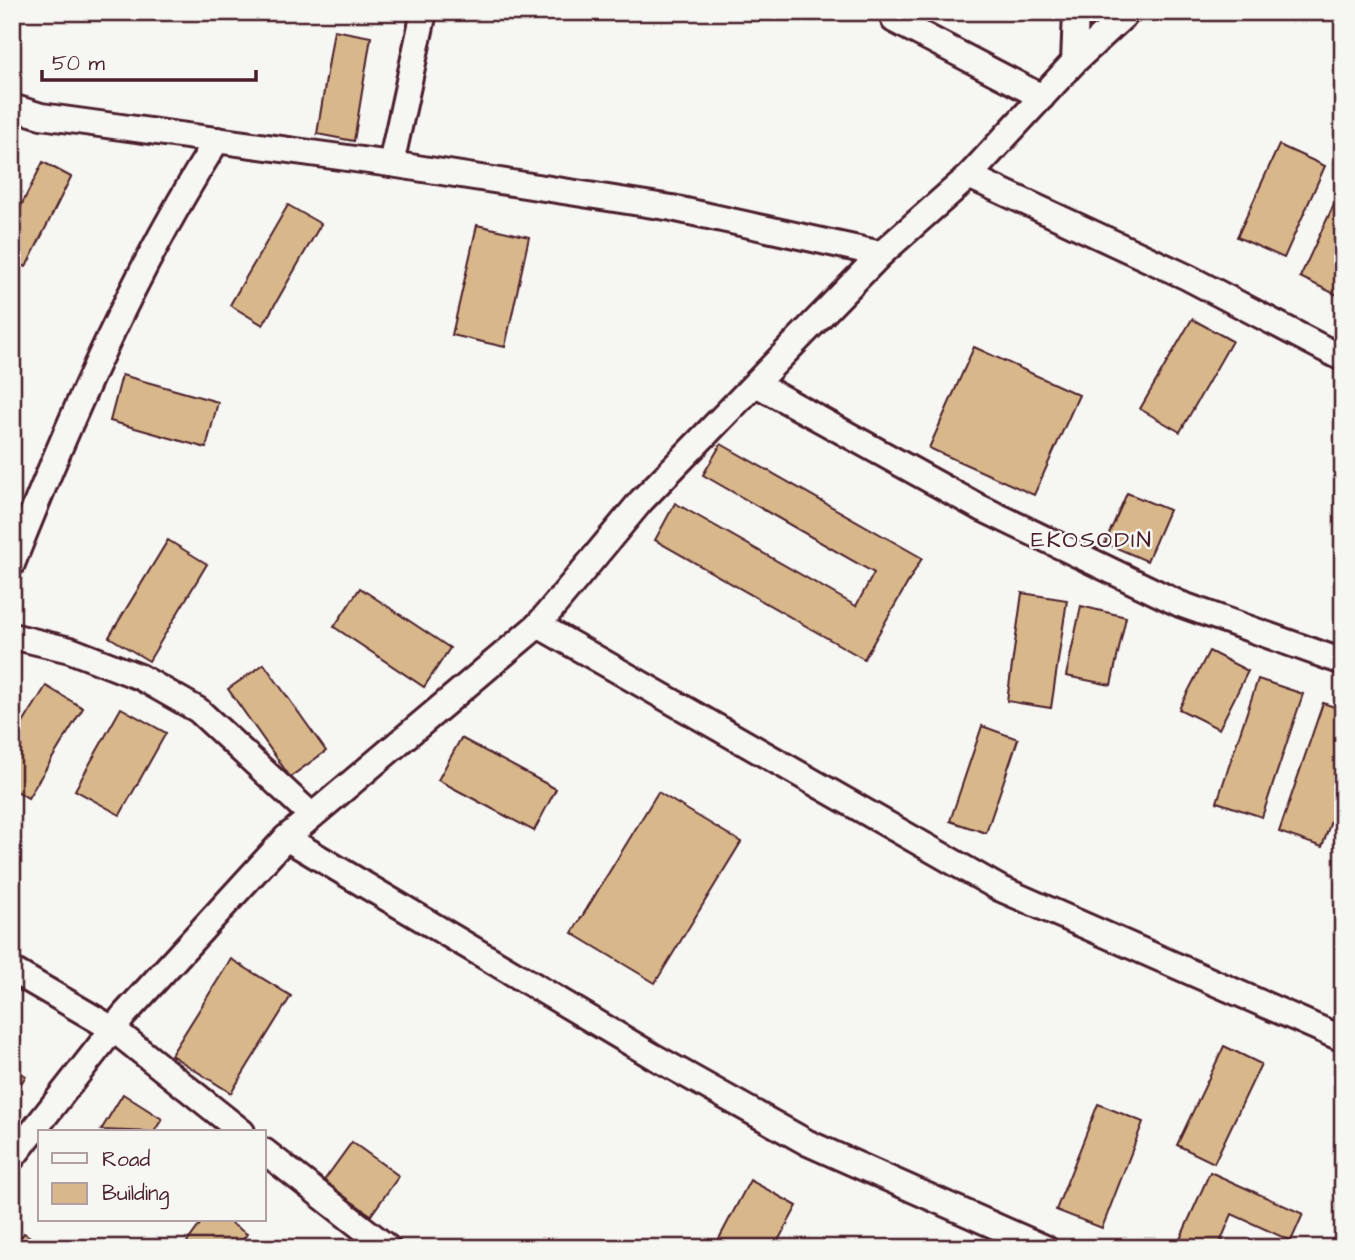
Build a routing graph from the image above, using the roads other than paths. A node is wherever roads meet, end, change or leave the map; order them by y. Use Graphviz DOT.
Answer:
graph roads {
  1 [pos="424,12"];
  2 [pos="1076,12"];
  3 [pos="1128,12"];
  4 [pos="894,20"];
  5 [pos="1074,62"];
  6 [pos="1042,97"];
  7 [pos="12,107"];
  8 [pos="217,140"];
  9 [pos="391,164"];
  10 [pos="969,176"];
  11 [pos="881,254"];
  12 [pos="1340,357"];
  13 [pos="756,384"];
  14 [pos="12,564"];
  15 [pos="538,625"];
  16 [pos="12,635"];
  17 [pos="1343,662"];
  18 [pos="311,815"];
  19 [pos="286,838"];
  20 [pos="12,970"];
  21 [pos="113,1029"];
  22 [pos="1343,1039"];
  23 [pos="239,1130"];
  24 [pos="266,1152"];
  25 [pos="12,1158"];
  26 [pos="388,1248"];
  27 [pos="1045,1248"];
  1 -- 9 [label="street"];
  2 -- 5 [label="street"];
  3 -- 5 [label="street"];
  4 -- 6 [label="street"];
  5 -- 6 [label="street"];
  6 -- 10 [label="street"];
  7 -- 8 [label="street"];
  8 -- 9 [label="street"];
  8 -- 14 [label="street"];
  9 -- 11 [label="street"];
  10 -- 11 [label="street"];
  10 -- 12 [label="street"];
  11 -- 13 [label="street"];
  13 -- 15 [label="street"];
  13 -- 17 [label="street"];
  15 -- 18 [label="street"];
  15 -- 22 [label="street"];
  16 -- 18 [label="street"];
  18 -- 19 [label="street"];
  19 -- 21 [label="street"];
  19 -- 27 [label="street"];
  20 -- 21 [label="street"];
  21 -- 23 [label="street"];
  21 -- 25 [label="street"];
  24 -- 26 [label="street"];
}
